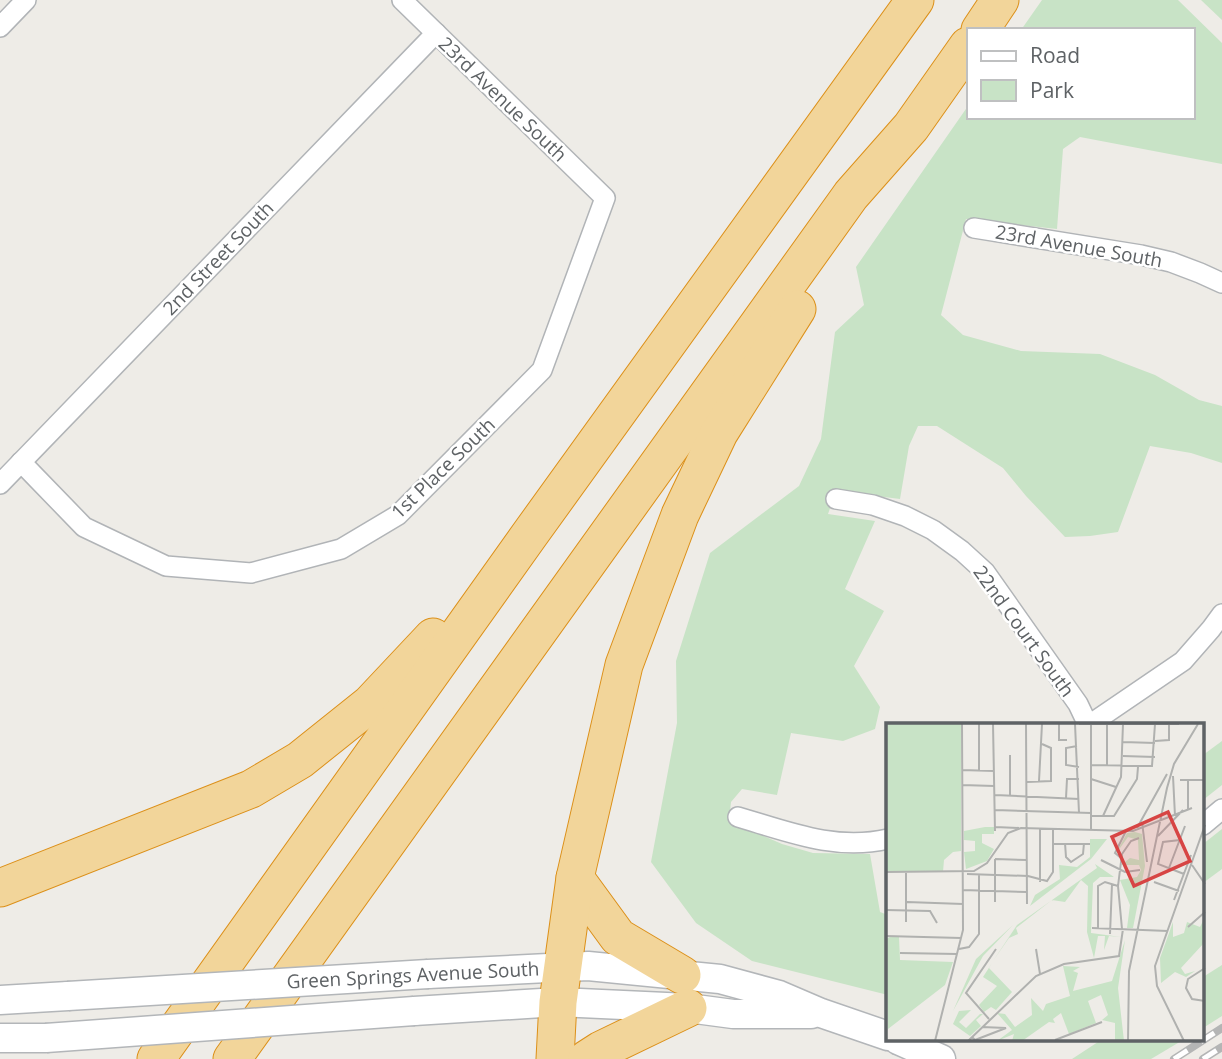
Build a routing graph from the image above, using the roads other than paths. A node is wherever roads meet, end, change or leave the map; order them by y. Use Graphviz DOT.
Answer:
graph roads {
  1 [pos="26,0"];
  2 [pos="402,0"];
  3 [pos="915,0"];
  4 [pos="1000,0"];
  5 [pos="0,27"];
  6 [pos="980,28"];
  7 [pos="436,33"];
  8 [pos="967,47"];
  9 [pos="911,127"];
  10 [pos="605,198"];
  11 [pos="974,228"];
  12 [pos="1222,284"];
  13 [pos="21,462"];
  14 [pos="0,484"];
  15 [pos="836,499"];
  16 [pos="530,534"];
  17 [pos="1222,614"];
  18 [pos="1087,723"];
  19 [pos="1091,723"];
  20 [pos="1222,809"];
  21 [pos="738,817"];
  22 [pos="1204,824"];
  23 [pos="886,839"];
  24 [pos="575,878"];
  25 [pos="0,888"];
  26 [pos="562,966"];
  27 [pos="685,992"];
  28 [pos="0,1000"];
  29 [pos="558,1002"];
  30 [pos="886,1035"];
  31 [pos="0,1038"];
  32 [pos="905,1042"];
  33 [pos="934,1050"];
  34 [pos="156,1059"];
  35 [pos="232,1059"];
  36 [pos="555,1059"];
  37 [pos="587,1059"];
  1 -- 5 [label="street"];
  2 -- 7 [label="street, 23rd Avenue South"];
  3 -- 16 [label="highway"];
  4 -- 6 [label="highway"];
  7 -- 10 [label="street, 23rd Avenue South"];
  7 -- 13 [label="street, 2nd Street South"];
  8 -- 9 [label="highway"];
  9 -- 24 [label="highway"];
  9 -- 35 [label="highway"];
  10 -- 13 [label="street, 1st Place South"];
  11 -- 12 [label="street, 23rd Avenue South"];
  13 -- 14 [label="street, 2nd Street South"];
  15 -- 18 [label="street, 22nd Court South"];
  16 -- 25 [label="highway"];
  16 -- 34 [label="highway"];
  17 -- 19 [label="street"];
  20 -- 22 [label="street"];
  21 -- 23 [label="street"];
  24 -- 26 [label="highway"];
  24 -- 27 [label="highway"];
  26 -- 27 [label="main road, Green Springs Avenue South"];
  26 -- 28 [label="main road, Green Springs Avenue South, bridge"];
  26 -- 29 [label="highway"];
  27 -- 29 [label="main road, Green Springs Avenue South"];
  27 -- 30 [label="main road, Green Springs Avenue South"];
  27 -- 37 [label="highway"];
  29 -- 31 [label="main road, Green Springs Avenue South, bridge"];
  29 -- 36 [label="highway"];
  32 -- 33 [label="main road"];
}
